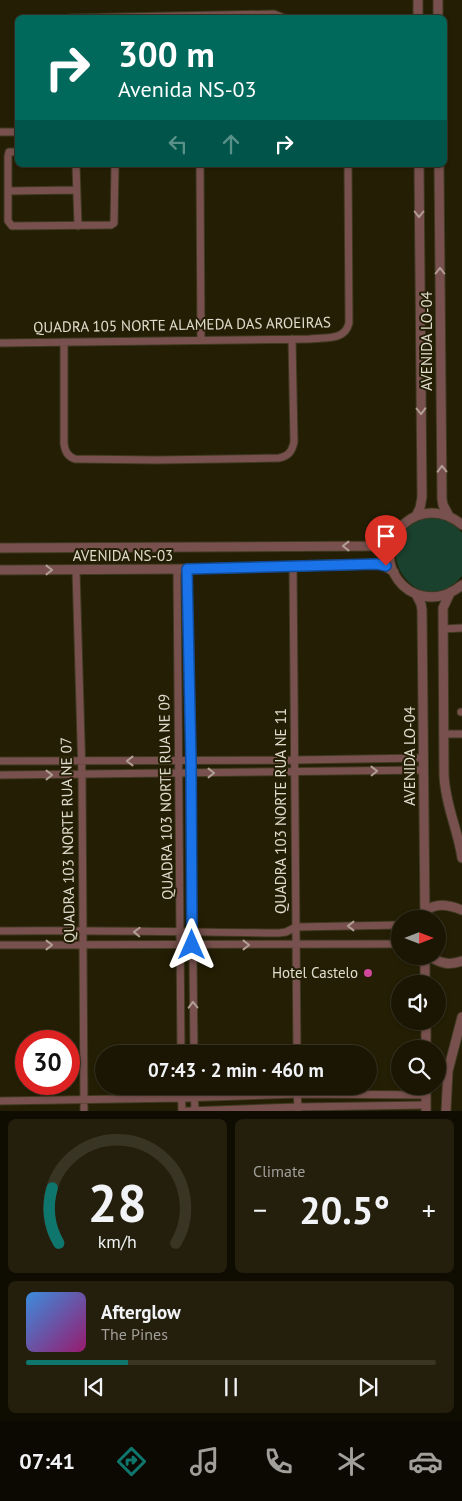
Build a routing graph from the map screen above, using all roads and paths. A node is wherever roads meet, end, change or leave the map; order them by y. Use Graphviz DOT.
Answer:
graph roads {
  1 [pos="418,0"];
  2 [pos="438,0"];
  3 [pos="174,15"];
  4 [pos="280,15"];
  5 [pos="418,15"];
  6 [pos="438,15"];
  7 [pos="0,132"];
  8 [pos="15,132"];
  9 [pos="15,152"];
  10 [pos="76,167"];
  11 [pos="114,167"];
  12 [pos="200,167"];
  13 [pos="348,167"];
  14 [pos="419,167"];
  15 [pos="439,167"];
  16 [pos="76,190"];
  17 [pos="8,191"];
  18 [pos="78,226"];
  19 [pos="292,339"];
  20 [pos="201,340"];
  21 [pos="64,342"];
  22 [pos="0,343"];
  23 [pos="416,516"];
  24 [pos="449,516"];
  25 [pos="462,525"];
  26 [pos="393,540"];
  27 [pos="0,548"];
  28 [pos="293,567"];
  29 [pos="178,569"];
  30 [pos="187,569"];
  31 [pos="0,570"];
  32 [pos="76,570"];
  33 [pos="394,572"];
  34 [pos="462,585"];
  35 [pos="450,593"];
  36 [pos="416,594"];
  37 [pos="462,628"];
  38 [pos="443,629"];
  39 [pos="443,734"];
  40 [pos="462,734"];
  41 [pos="424,758"];
  42 [pos="82,760"];
  43 [pos="295,760"];
  44 [pos="0,761"];
  45 [pos="179,761"];
  46 [pos="191,761"];
  47 [pos="424,770"];
  48 [pos="179,773"];
  49 [pos="191,773"];
  50 [pos="295,773"];
  51 [pos="82,774"];
  52 [pos="0,775"];
  53 [pos="462,858"];
  54 [pos="425,910"];
  55 [pos="429,910"];
  56 [pos="462,910"];
  57 [pos="391,925"];
  58 [pos="296,927"];
  59 [pos="82,930"];
  60 [pos="0,931"];
  61 [pos="192,932"];
  62 [pos="181,933"];
  63 [pos="296,944"];
  64 [pos="391,944"];
  65 [pos="83,945"];
  66 [pos="181,945"];
  67 [pos="192,945"];
  68 [pos="0,946"];
  69 [pos="462,961"];
  70 [pos="446,964"];
  71 [pos="462,1017"];
  72 [pos="181,1045"];
  73 [pos="194,1045"];
  74 [pos="297,1045"];
  75 [pos="377,1091"];
  76 [pos="391,1091"];
  77 [pos="224,1095"];
  78 [pos="298,1095"];
  79 [pos="426,1095"];
  80 [pos="194,1097"];
  81 [pos="83,1098"];
  82 [pos="181,1098"];
  83 [pos="0,1101"];
  84 [pos="426,1108"];
  85 [pos="298,1109"];
  86 [pos="195,1110"];
  87 [pos="84,1111"];
  88 [pos="182,1111"];
  89 [pos="187,1111"];
  90 [pos="446,1111"];
  1 -- 5 [label="street"];
  2 -- 6 [label="street"];
  3 -- 4 [label="street"];
  7 -- 8 [label="street"];
  9 -- 17 [label="street"];
  10 -- 16 [label="street"];
  11 -- 18 [label="street"];
  12 -- 20 [label="street"];
  13 -- 19 [label="street, QUADRA 105 NORTE ALAMEDA DAS AROEIRAS"];
  14 -- 23 [label="street, AVENIDA LO-04, one-way"];
  24 -- 15 [label="street, AVENIDA LO-04, one-way"];
  16 -- 17 [label="street"];
  16 -- 18 [label="street"];
  17 -- 18 [label="street"];
  19 -- 20 [label="street, QUADRA 105 NORTE ALAMEDA DAS AROEIRAS"];
  19 -- 21 [label="street"];
  20 -- 21 [label="street, QUADRA 105 NORTE ALAMEDA DAS AROEIRAS"];
  21 -- 22 [label="street, QUADRA 105 NORTE ALAMEDA DAS AROEIRAS"];
  23 -- 24 [label="street"];
  23 -- 26 [label="street"];
  24 -- 25 [label="street"];
  26 -- 27 [label="street, AVENIDA NS-03, one-way"];
  26 -- 33 [label="street"];
  28 -- 30 [label="street, AVENIDA NS-03"];
  28 -- 33 [label="street, AVENIDA NS-03"];
  28 -- 43 [label="street, QUADRA 103 NORTE RUA NE 11"];
  29 -- 30 [label="street, AVENIDA NS-03"];
  29 -- 32 [label="street, AVENIDA NS-03"];
  29 -- 45 [label="street, QUADRA 103 NORTE RUA NE 09"];
  30 -- 46 [label="street, QUADRA 103 NORTE RUA NE 09"];
  31 -- 32 [label="street, AVENIDA NS-03, one-way"];
  32 -- 42 [label="street, QUADRA 103 NORTE RUA NE 07"];
  33 -- 36 [label="street, AVENIDA NS-03"];
  34 -- 35 [label="street"];
  35 -- 36 [label="street"];
  35 -- 38 [label="street"];
  36 -- 41 [label="street, AVENIDA LO-04"];
  37 -- 38 [label="street"];
  38 -- 39 [label="street"];
  39 -- 40 [label="street"];
  39 -- 53 [label="street"];
  41 -- 43 [label="street"];
  41 -- 47 [label="street, AVENIDA LO-04"];
  42 -- 44 [label="street"];
  45 -- 42 [label="street, one-way"];
  42 -- 51 [label="street, QUADRA 103 NORTE RUA NE 07"];
  43 -- 46 [label="street"];
  43 -- 50 [label="street, QUADRA 103 NORTE RUA NE 11"];
  45 -- 46 [label="street"];
  45 -- 48 [label="street, QUADRA 103 NORTE RUA NE 09"];
  46 -- 49 [label="street, QUADRA 103 NORTE RUA NE 09"];
  50 -- 47 [label="street, one-way"];
  47 -- 54 [label="street, AVENIDA LO-04"];
  48 -- 49 [label="street"];
  48 -- 51 [label="street"];
  48 -- 62 [label="street, QUADRA 103 NORTE RUA NE 09"];
  49 -- 50 [label="street, one-way"];
  49 -- 61 [label="street, QUADRA 103 NORTE RUA NE 09"];
  50 -- 58 [label="street, QUADRA 103 NORTE RUA NE 11"];
  52 -- 51 [label="street, one-way"];
  51 -- 59 [label="street, QUADRA 103 NORTE RUA NE 07"];
  55 -- 56 [label="street"];
  57 -- 58 [label="street, one-way"];
  58 -- 61 [label="street"];
  58 -- 63 [label="street, QUADRA 103 NORTE RUA NE 11"];
  59 -- 60 [label="street"];
  62 -- 59 [label="street, one-way"];
  59 -- 65 [label="street, QUADRA 103 NORTE RUA NE 07"];
  61 -- 62 [label="street"];
  61 -- 67 [label="street, QUADRA 103 NORTE RUA NE 09"];
  62 -- 66 [label="street, QUADRA 103 NORTE RUA NE 09"];
  63 -- 64 [label="street"];
  67 -- 63 [label="street, one-way"];
  63 -- 74 [label="street, QUADRA 103 NORTE RUA NE 11"];
  65 -- 66 [label="street"];
  68 -- 65 [label="street, one-way"];
  65 -- 81 [label="street, QUADRA 103 NORTE RUA NE 07"];
  66 -- 67 [label="street"];
  66 -- 72 [label="street, QUADRA 103 NORTE RUA NE 09"];
  73 -- 67 [label="street, QUADRA 103 NORTE RUA NE 09, one-way"];
  69 -- 70 [label="street"];
  71 -- 90 [label="street"];
  75 -- 76 [label="street"];
  77 -- 80 [label="street"];
  78 -- 85 [label="street"];
  79 -- 84 [label="street"];
  80 -- 82 [label="street"];
  80 -- 86 [label="street"];
  81 -- 82 [label="street"];
  81 -- 83 [label="street"];
  81 -- 87 [label="street, QUADRA 103 NORTE RUA NE 07"];
  82 -- 88 [label="street"];
  84 -- 85 [label="street"];
  85 -- 86 [label="street"];
  86 -- 89 [label="street"];
}
